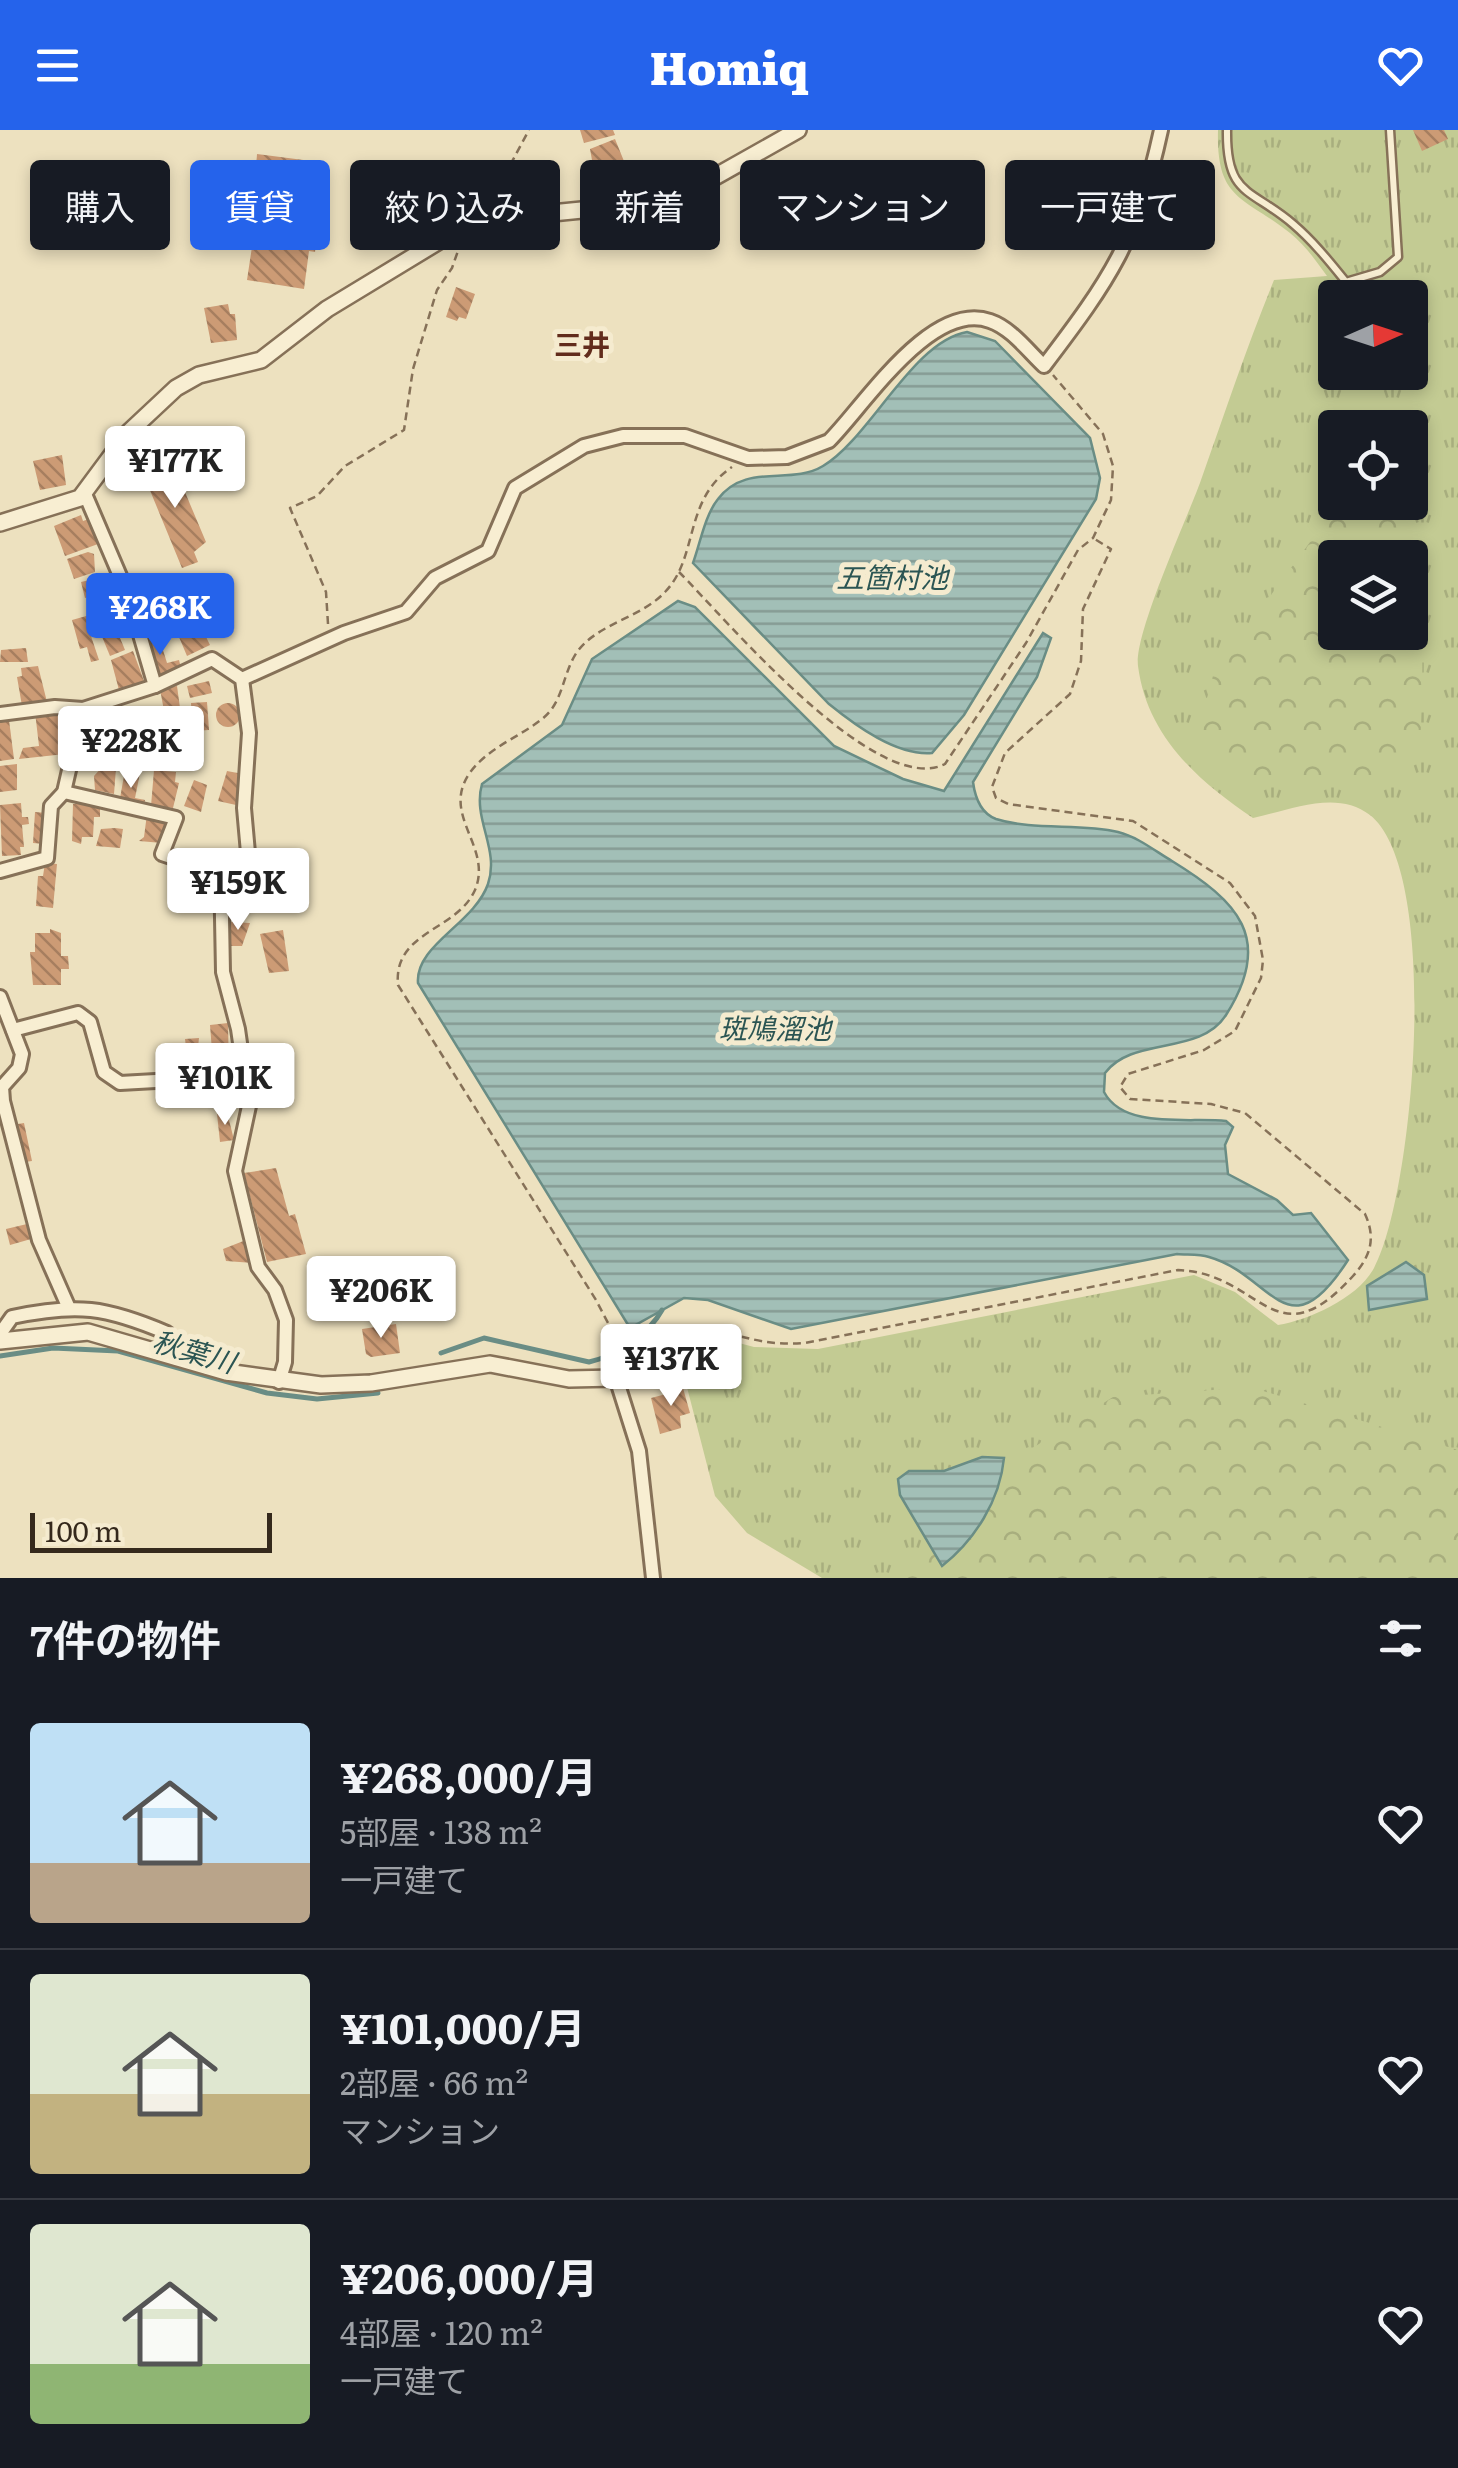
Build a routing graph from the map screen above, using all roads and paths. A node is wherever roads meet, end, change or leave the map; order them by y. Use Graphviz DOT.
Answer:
graph roads {
  1 [pos="529,130"];
  2 [pos="798,130"];
  3 [pos="1161,130"];
  4 [pos="1228,130"];
  5 [pos="1390,130"];
  6 [pos="513,160"];
  7 [pos="560,214"];
  8 [pos="423,250"];
  9 [pos="460,250"];
  10 [pos="1044,366"];
  11 [pos="748,458"];
  12 [pos="85,494"];
  13 [pos="0,522"];
  14 [pos="1093,538"];
  15 [pos="678,570"];
  16 [pos="322,642"];
  17 [pos="242,679"];
  18 [pos="155,686"];
  19 [pos="83,709"];
  20 [pos="0,714"];
  21 [pos="64,792"];
  22 [pos="221,865"];
  23 [pos="0,871"];
  24 [pos="0,997"];
  25 [pos="13,1030"];
  26 [pos="245,1076"];
  27 [pos="68,1306"];
  28 [pos="0,1337"];
  29 [pos="617,1340"];
  30 [pos="176,1356"];
  31 [pos="628,1360"];
  32 [pos="616,1378"];
  33 [pos="278,1382"];
  34 [pos="653,1578"];
  1 -- 6 [label="path"];
  2 -- 7 [label="street"];
  3 -- 10 [label="street"];
  4 -- 5 [label="lane"];
  8 -- 12 [label="street"];
  9 -- 16 [label="path"];
  10 -- 11 [label="street"];
  10 -- 14 [label="path"];
  11 -- 15 [label="path"];
  11 -- 16 [label="street"];
  12 -- 13 [label="street"];
  12 -- 18 [label="street"];
  14 -- 15 [label="path"];
  14 -- 31 [label="path"];
  15 -- 29 [label="path"];
  16 -- 17 [label="street"];
  17 -- 18 [label="street"];
  17 -- 22 [label="street"];
  18 -- 19 [label="street"];
  19 -- 20 [label="street"];
  19 -- 21 [label="street"];
  21 -- 22 [label="street"];
  21 -- 23 [label="street"];
  22 -- 26 [label="street"];
  24 -- 25 [label="street"];
  25 -- 26 [label="street"];
  25 -- 27 [label="street"];
  26 -- 33 [label="street"];
  27 -- 28 [label="street"];
  27 -- 30 [label="street"];
  28 -- 30 [label="street"];
  30 -- 33 [label="street"];
  31 -- 32 [label="street"];
  32 -- 33 [label="street"];
  32 -- 34 [label="street"];
}
